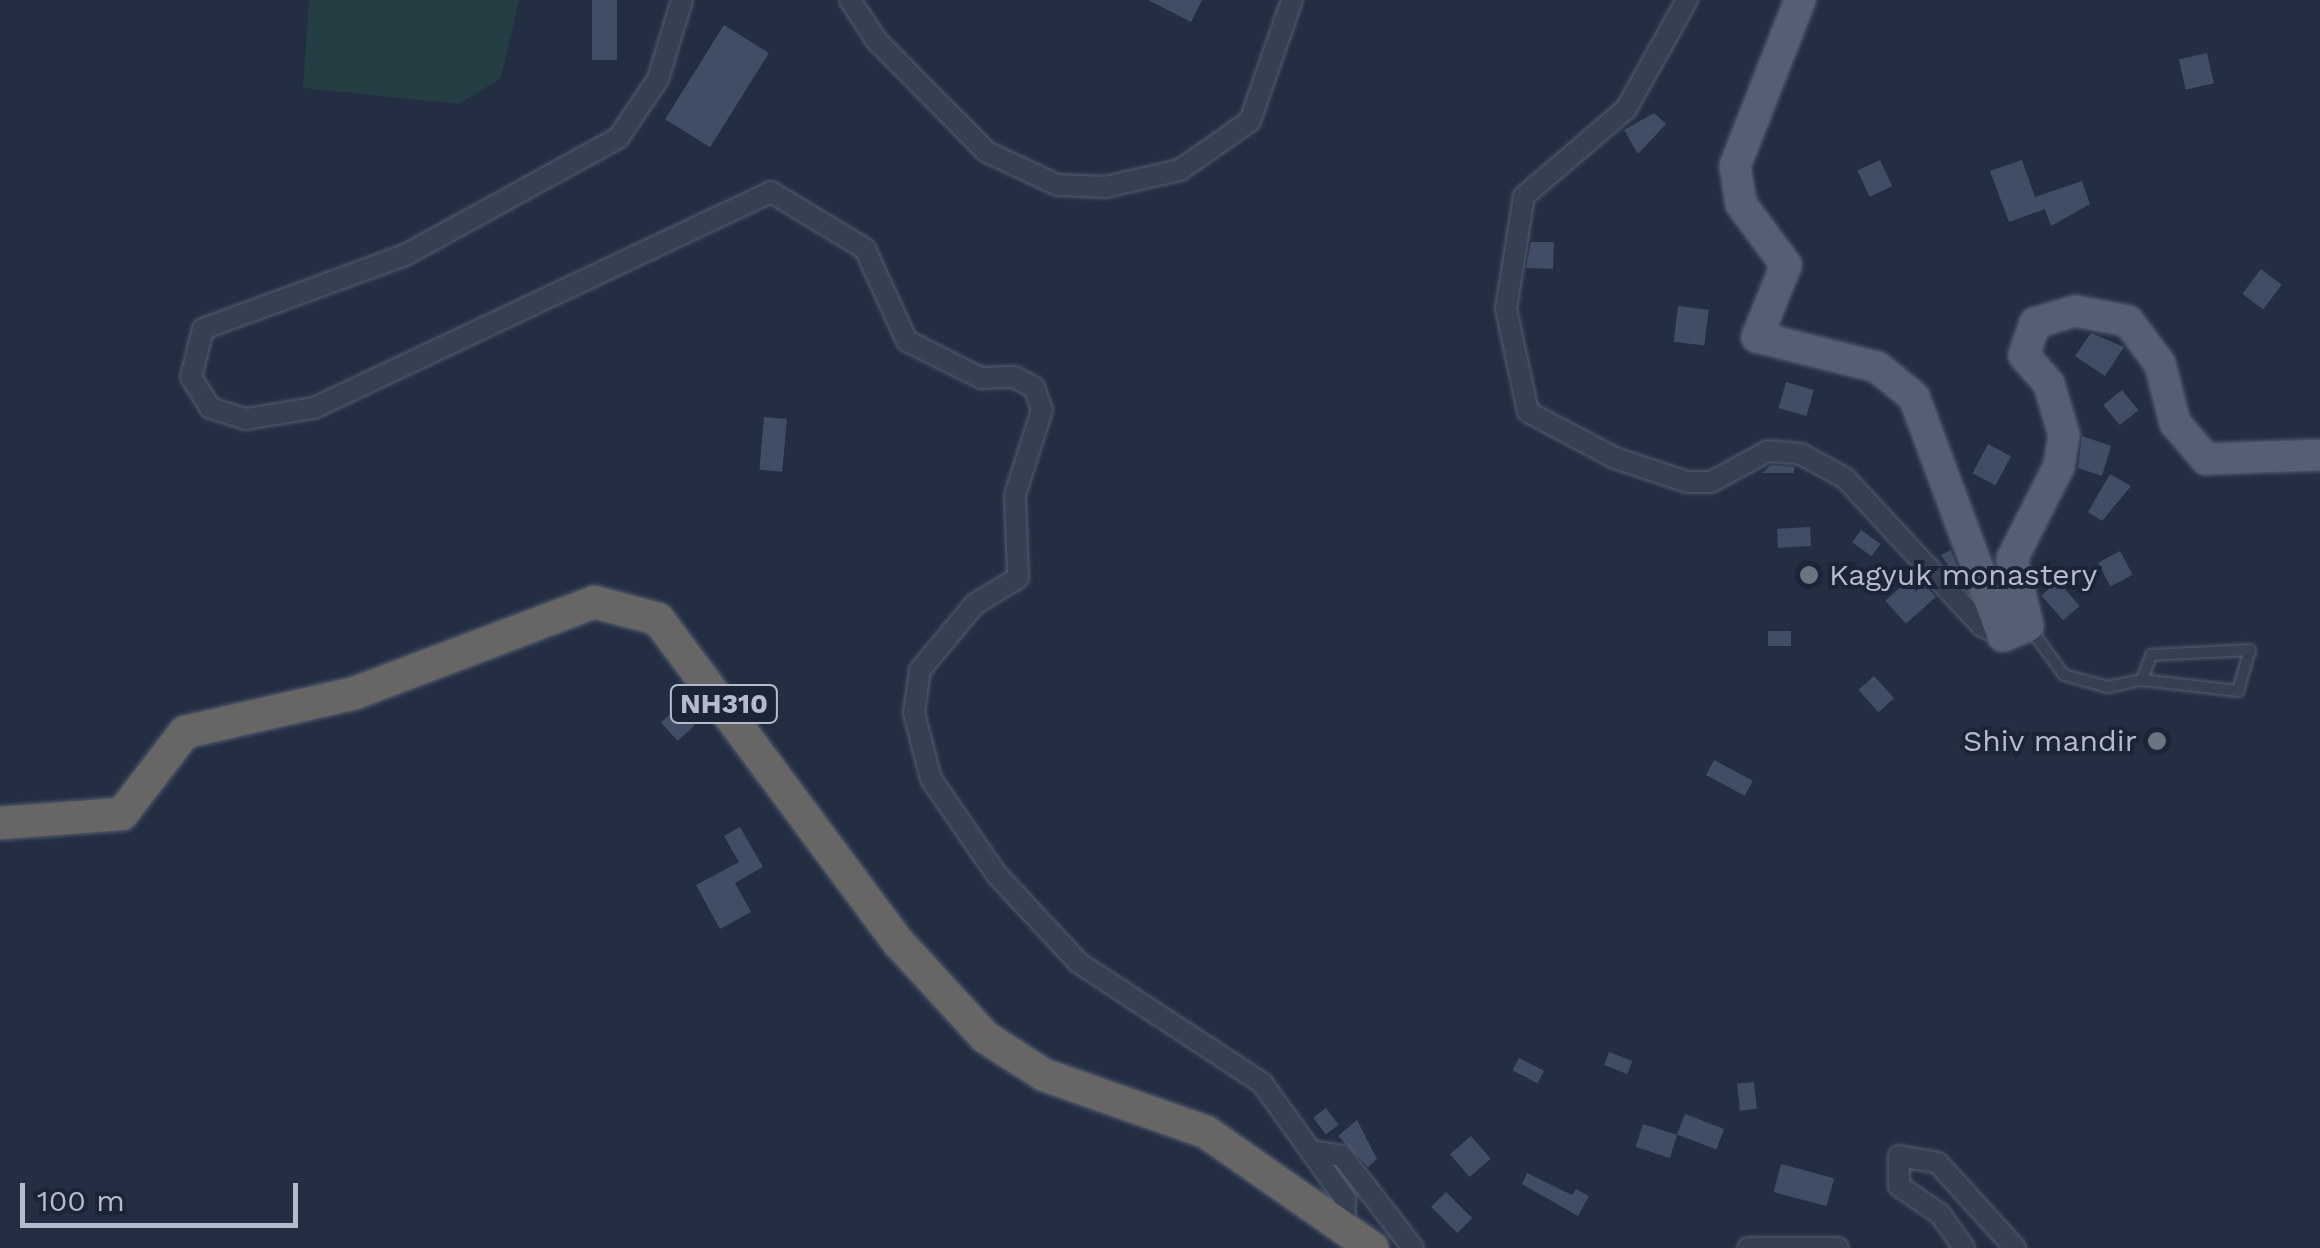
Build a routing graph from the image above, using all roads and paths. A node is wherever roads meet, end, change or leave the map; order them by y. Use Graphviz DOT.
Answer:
graph roads {
  1 [pos="682,0"];
  2 [pos="850,0"];
  3 [pos="1292,0"];
  4 [pos="1687,0"];
  5 [pos="1800,0"];
  6 [pos="2320,454"];
  7 [pos="2016,631"];
  8 [pos="2142,680"];
  9 [pos="0,823"];
  10 [pos="1310,1151"];
  11 [pos="1344,1223"];
  12 [pos="1372,1248"];
  13 [pos="1413,1248"];
  14 [pos="1748,1248"];
  15 [pos="1838,1248"];
  16 [pos="1964,1248"];
  17 [pos="2015,1248"];
  1 -- 10 [label="street"];
  2 -- 3 [label="street"];
  4 -- 7 [label="street"];
  5 -- 7 [label="main road"];
  6 -- 7 [label="main road"];
  7 -- 8 [label="lane"];
  8 -- 8 [label="lane"];
  9 -- 11 [label="highway, NH310"];
  10 -- 11 [label="street"];
  10 -- 13 [label="street"];
  11 -- 12 [label="highway, NH310"];
  14 -- 15 [label="street"];
  16 -- 17 [label="street"];
}
